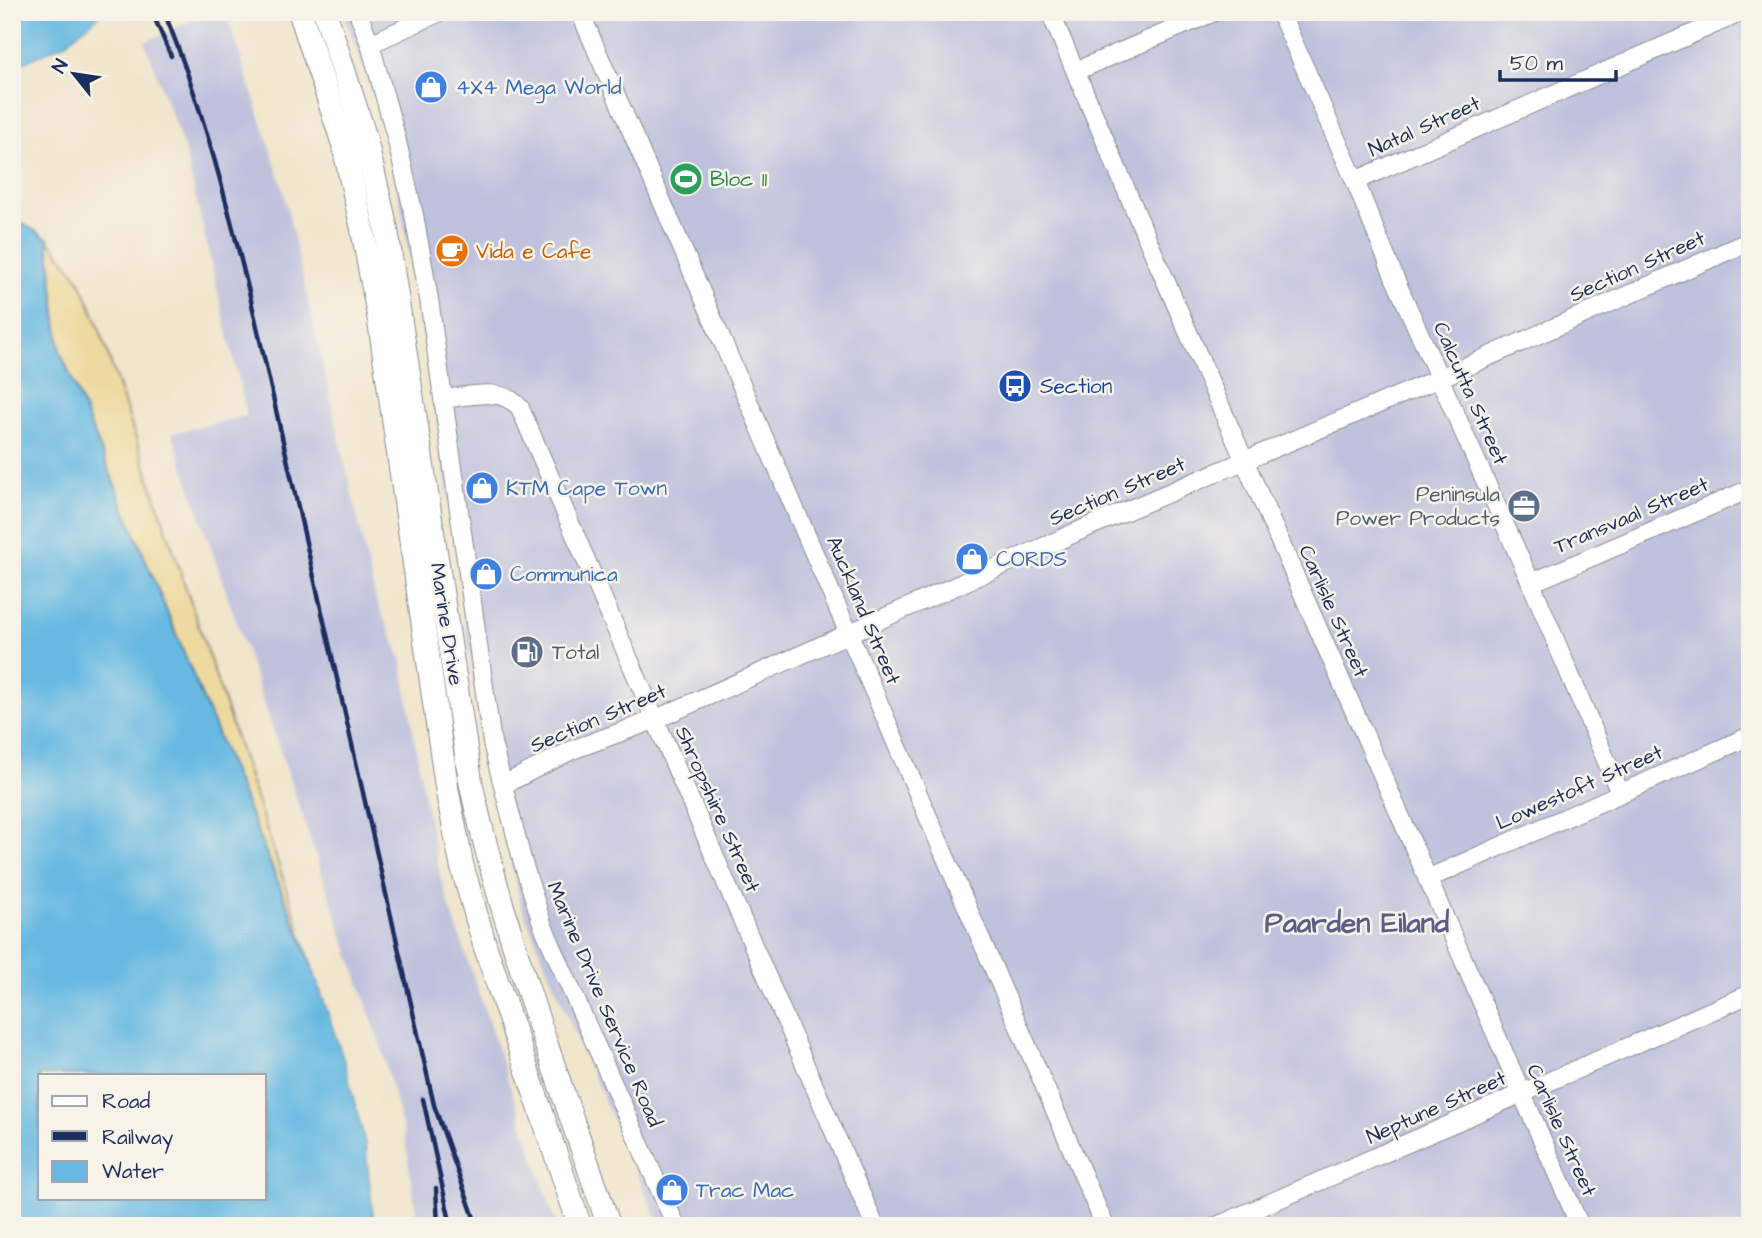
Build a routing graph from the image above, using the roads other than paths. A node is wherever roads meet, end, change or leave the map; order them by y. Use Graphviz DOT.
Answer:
graph roads {
  1 [pos="300,12"];
  2 [pos="325,12"];
  3 [pos="358,12"];
  4 [pos="440,12"];
  5 [pos="580,12"];
  6 [pos="1051,12"];
  7 [pos="1214,12"];
  8 [pos="1280,12"];
  9 [pos="1742,12"];
  10 [pos="370,44"];
  11 [pos="1076,71"];
  12 [pos="1355,181"];
  13 [pos="1750,241"];
  14 [pos="1440,378"];
  15 [pos="443,399"];
  16 [pos="1245,461"];
  17 [pos="1750,489"];
  18 [pos="1531,583"];
  19 [pos="849,634"];
  20 [pos="654,720"];
  21 [pos="1750,736"];
  22 [pos="503,785"];
  23 [pos="1620,793"];
  24 [pos="1427,879"];
  25 [pos="1750,994"];
  26 [pos="1521,1094"];
  27 [pos="580,1226"];
  28 [pos="609,1226"];
  29 [pos="676,1226"];
  30 [pos="875,1226"];
  31 [pos="1105,1226"];
  32 [pos="1217,1226"];
  33 [pos="1580,1226"];
  1 -- 27 [label="main road, Marine Drive"];
  2 -- 28 [label="main road, Marine Drive"];
  3 -- 10 [label="street, Marine Drive Service Road"];
  4 -- 10 [label="street"];
  5 -- 19 [label="street, Auckland Street"];
  6 -- 11 [label="street, Carlisle Street"];
  7 -- 11 [label="street"];
  8 -- 12 [label="street, Calcutta Street"];
  9 -- 12 [label="street, Natal Street"];
  10 -- 15 [label="street, Marine Drive Service Road"];
  11 -- 16 [label="street, Carlisle Street"];
  12 -- 14 [label="street, Calcutta Street"];
  13 -- 14 [label="street, Section Street"];
  14 -- 16 [label="street, Section Street"];
  14 -- 18 [label="street, Calcutta Street"];
  15 -- 20 [label="street, Shropshire Street"];
  15 -- 22 [label="street, Marine Drive Service Road"];
  16 -- 19 [label="street, Section Street"];
  16 -- 24 [label="street, Carlisle Street"];
  17 -- 18 [label="street, Transvaal Street"];
  18 -- 23 [label="street, Calcutta Street"];
  19 -- 20 [label="street, Section Street"];
  19 -- 31 [label="street, Auckland Street"];
  20 -- 22 [label="street, Section Street"];
  20 -- 30 [label="street, Shropshire Street"];
  21 -- 23 [label="street, Lowestoft Street"];
  22 -- 29 [label="street, Marine Drive Service Road"];
  23 -- 24 [label="street, Lowestoft Street"];
  24 -- 26 [label="street, Carlisle Street"];
  25 -- 26 [label="street, Neptune Street"];
  26 -- 32 [label="street, Neptune Street"];
  26 -- 33 [label="street, Carlisle Street"];
}
